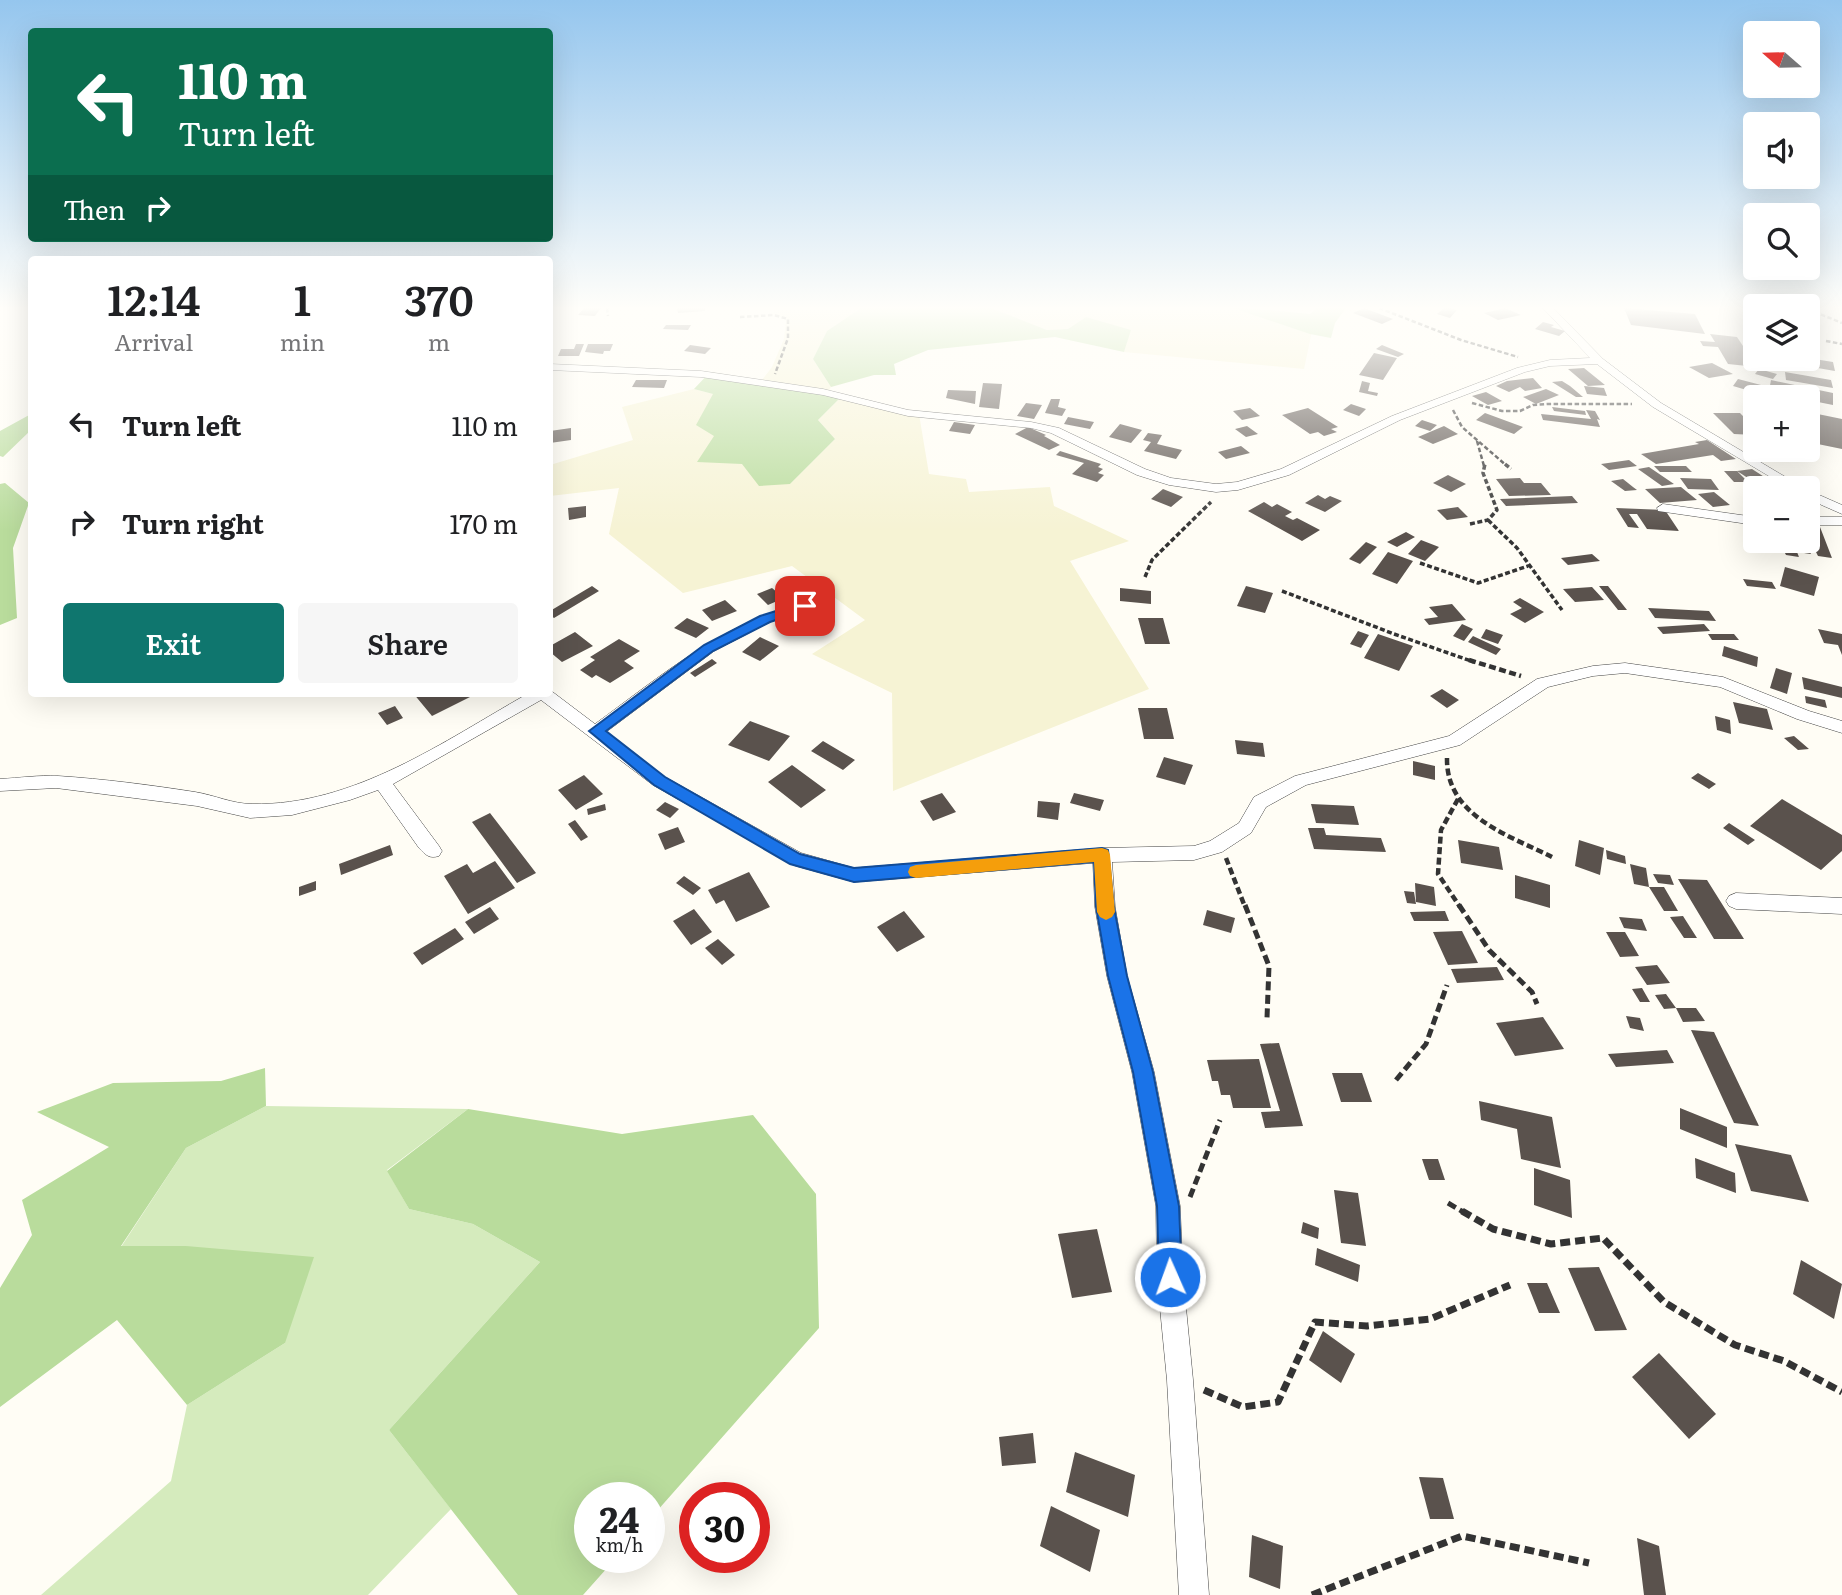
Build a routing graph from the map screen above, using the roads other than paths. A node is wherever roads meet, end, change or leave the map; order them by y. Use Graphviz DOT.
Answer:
graph roads {
  1 [pos="757,382"];
  2 [pos="1491,382"];
  3 [pos="1627,382"];
  4 [pos="1778,476"];
  5 [pos="1820,500"];
  6 [pos="1663,508"];
  7 [pos="1842,510"];
  8 [pos="1743,521"];
  9 [pos="1820,521"];
  10 [pos="1842,521"];
  11 [pos="805,606"];
  12 [pos="535,697"];
  13 [pos="548,697"];
  14 [pos="1842,727"];
  15 [pos="596,731"];
  16 [pos="381,782"];
  17 [pos="0,785"];
  18 [pos="433,851"];
  19 [pos="1102,855"];
  20 [pos="1736,901"];
  21 [pos="1842,906"];
  22 [pos="1194,1595"];
  1 -- 2 [label="street"];
  3 -- 4 [label="street"];
  5 -- 7 [label="street"];
  6 -- 8 [label="street"];
  9 -- 10 [label="street"];
  11 -- 15 [label="street"];
  12 -- 16 [label="street"];
  13 -- 15 [label="street"];
  14 -- 19 [label="street"];
  15 -- 19 [label="street"];
  16 -- 17 [label="street"];
  16 -- 18 [label="street"];
  19 -- 22 [label="street"];
  20 -- 21 [label="street"];
}
